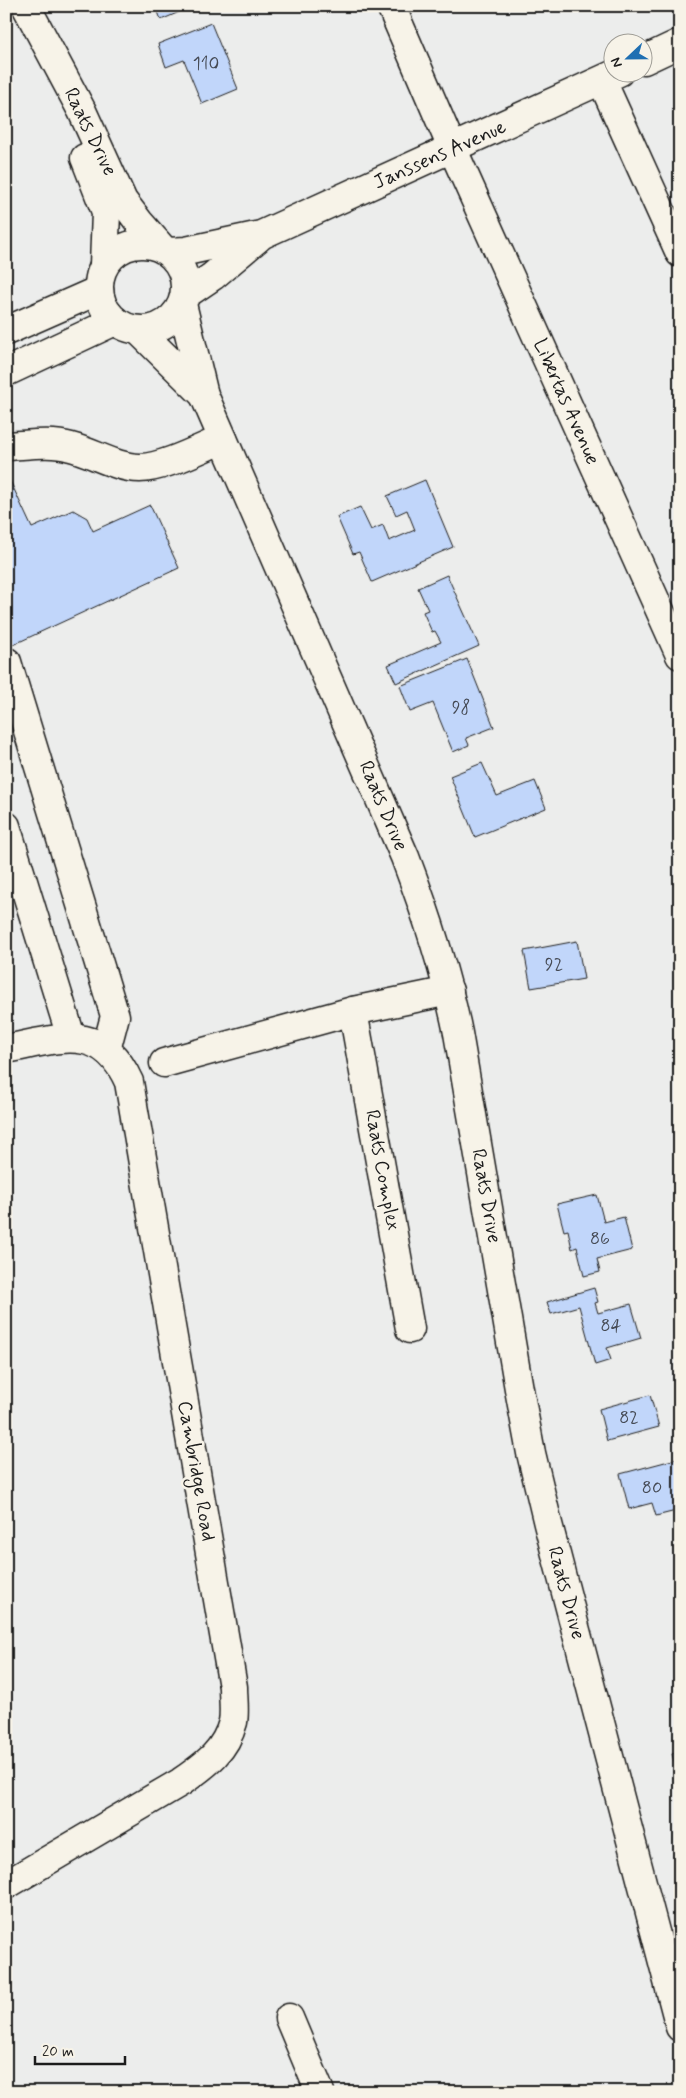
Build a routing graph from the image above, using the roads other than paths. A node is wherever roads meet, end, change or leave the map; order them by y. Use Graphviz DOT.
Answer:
graph roads {
  1 [pos="391,6"];
  2 [pos="27,8"];
  3 [pos="680,43"];
  4 [pos="654,55"];
  5 [pos="604,80"];
  6 [pos="612,82"];
  7 [pos="453,150"];
  8 [pos="261,236"];
  9 [pos="165,250"];
  10 [pos="680,254"];
  11 [pos="102,277"];
  12 [pos="183,300"];
  13 [pos="127,326"];
  14 [pos="6,332"];
  15 [pos="6,372"];
  16 [pos="204,395"];
  17 [pos="223,439"];
  18 [pos="6,446"];
  19 [pos="672,618"];
  20 [pos="680,655"];
  21 [pos="7,662"];
  22 [pos="6,826"];
  23 [pos="450,991"];
  24 [pos="353,1011"];
  25 [pos="72,1037"];
  26 [pos="6,1049"];
  27 [pos="106,1050"];
  28 [pos="164,1063"];
  29 [pos="410,1329"];
  30 [pos="6,1885"];
  31 [pos="289,2018"];
  32 [pos="680,2027"];
  33 [pos="320,2092"];
  1 -- 7 [label="street, Libertas Avenue"];
  2 -- 9 [label="street, Raats Drive"];
  2 -- 11 [label="street, Raats Drive"];
  3 -- 4 [label="street"];
  5 -- 7 [label="street, Janssens Avenue"];
  6 -- 10 [label="street"];
  7 -- 8 [label="street, Janssens Avenue"];
  7 -- 19 [label="street, Libertas Avenue"];
  8 -- 9 [label="street, Janssens Avenue"];
  8 -- 12 [label="street, Janssens Avenue"];
  9 -- 11 [label="street"];
  9 -- 12 [label="street"];
  11 -- 13 [label="street"];
  11 -- 14 [label="street"];
  12 -- 13 [label="street"];
  12 -- 16 [label="street, Raats Drive"];
  13 -- 15 [label="street"];
  13 -- 16 [label="street, Raats Drive"];
  16 -- 17 [label="street, Raats Drive"];
  17 -- 18 [label="street"];
  17 -- 23 [label="street, Raats Drive"];
  19 -- 20 [label="street, Libertas Avenue"];
  21 -- 27 [label="street"];
  22 -- 25 [label="street"];
  23 -- 24 [label="street"];
  23 -- 32 [label="street, Raats Drive"];
  24 -- 28 [label="street"];
  24 -- 29 [label="street, Raats Complex"];
  25 -- 26 [label="street, Cambridge Road"];
  25 -- 27 [label="street, Cambridge Road"];
  27 -- 30 [label="street, Cambridge Road"];
  31 -- 33 [label="street"];
}
